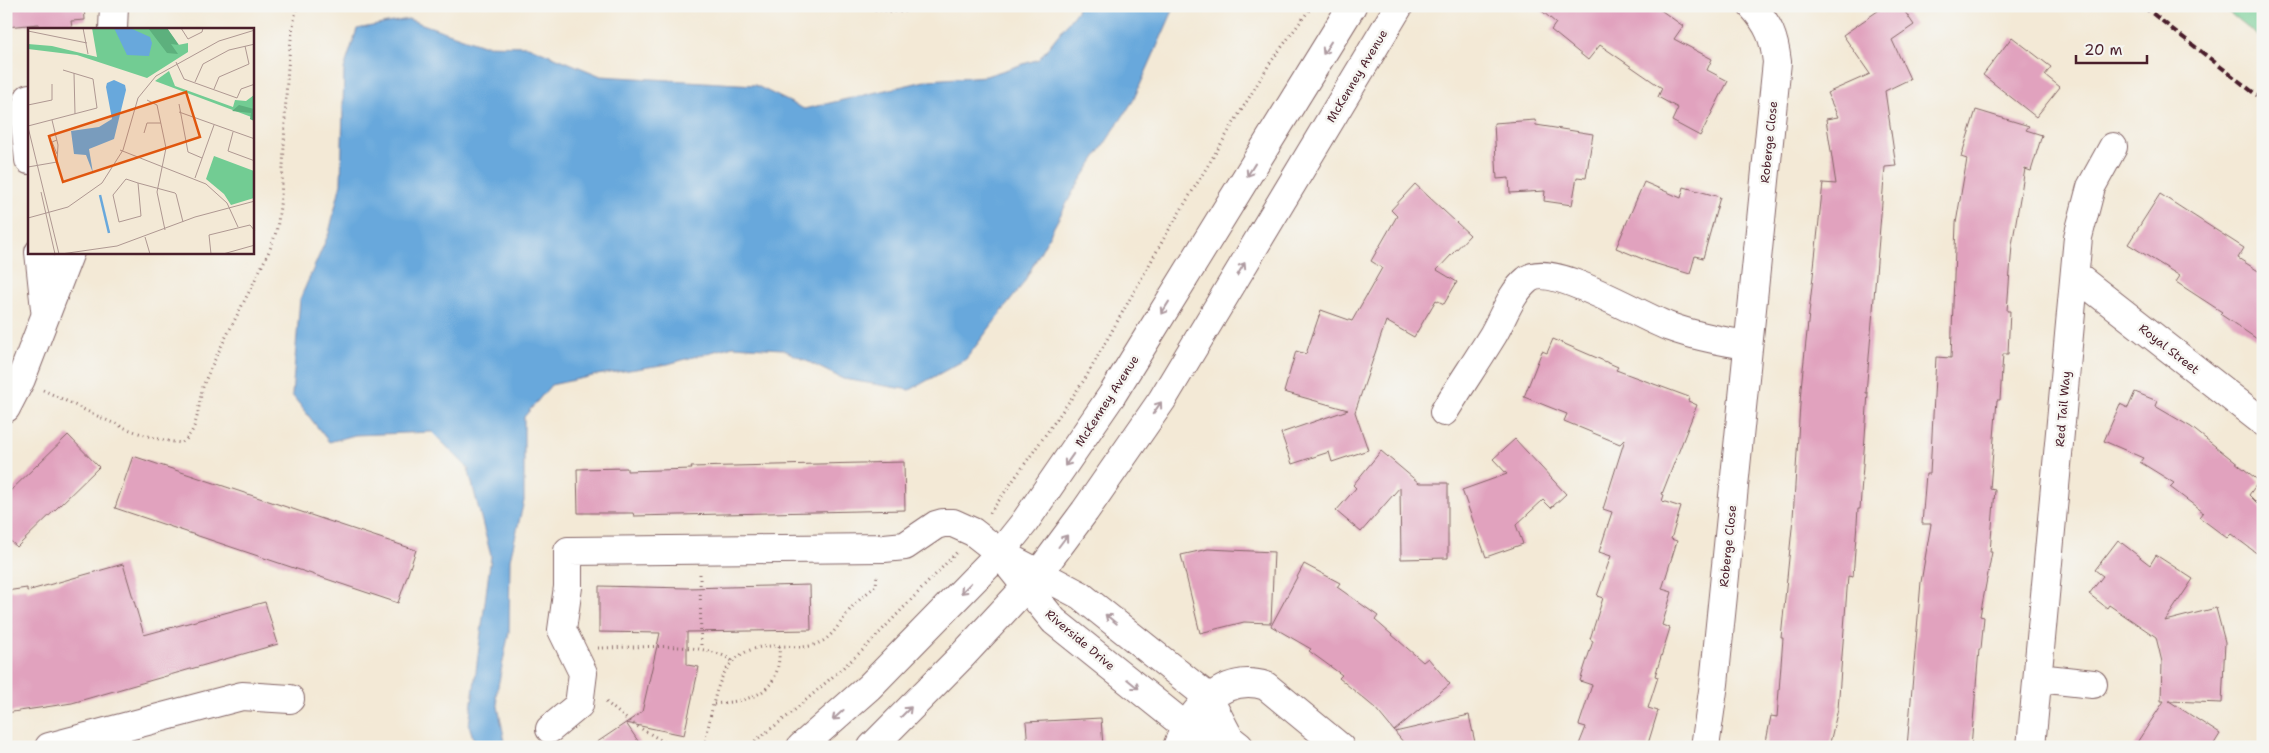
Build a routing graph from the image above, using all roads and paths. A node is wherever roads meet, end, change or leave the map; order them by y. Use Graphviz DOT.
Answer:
graph roads {
  1 [pos="114,6"];
  2 [pos="297,6"];
  3 [pos="840,6"];
  4 [pos="929,6"];
  5 [pos="1312,6"];
  6 [pos="1352,6"];
  7 [pos="1399,6"];
  8 [pos="1752,6"];
  9 [pos="113,28"];
  10 [pos="28,101"];
  11 [pos="2113,147"];
  12 [pos="28,151"];
  13 [pos="39,254"];
  14 [pos="69,254"];
  15 [pos="2075,276"];
  16 [pos="45,313"];
  17 [pos="1748,344"];
  18 [pos="43,390"];
  19 [pos="6,408"];
  20 [pos="1444,412"];
  21 [pos="2263,422"];
  22 [pos="996,507"];
  23 [pos="875,548"];
  24 [pos="700,551"];
  25 [pos="1000,553"];
  26 [pos="954,556"];
  27 [pos="1032,580"];
  28 [pos="778,645"];
  29 [pos="571,648"];
  30 [pos="701,648"];
  31 [pos="732,661"];
  32 [pos="2038,678"];
  33 [pos="2093,684"];
  34 [pos="582,685"];
  35 [pos="1208,698"];
  36 [pos="290,699"];
  37 [pos="714,704"];
  38 [pos="550,730"];
  39 [pos="1181,736"];
  40 [pos="1235,743"];
  41 [pos="49,747"];
  42 [pos="668,747"];
  43 [pos="698,747"];
  44 [pos="747,747"];
  45 [pos="801,747"];
  46 [pos="872,747"];
  47 [pos="1340,747"];
  48 [pos="1705,747"];
  49 [pos="2031,747"];
  1 -- 9 [label="street"];
  2 -- 18 [label="path"];
  3 -- 4 [label="path"];
  5 -- 22 [label="path"];
  6 -- 25 [label="street, McKenney Avenue, one-way"];
  27 -- 7 [label="street, McKenney Avenue, one-way"];
  8 -- 17 [label="street, Roberge Close"];
  10 -- 12 [label="street"];
  11 -- 15 [label="street, Red Tail Way"];
  13 -- 16 [label="street"];
  14 -- 16 [label="street"];
  15 -- 21 [label="street, Royal Street"];
  15 -- 32 [label="street, Red Tail Way"];
  16 -- 19 [label="street"];
  17 -- 20 [label="street"];
  17 -- 48 [label="street, Roberge Close"];
  23 -- 24 [label="street, Riverside Drive"];
  23 -- 25 [label="street, Riverside Drive"];
  23 -- 28 [label="path"];
  24 -- 29 [label="street, Riverside Drive"];
  24 -- 30 [label="path"];
  25 -- 27 [label="street, Riverside Drive"];
  25 -- 45 [label="street, McKenney Avenue, one-way"];
  26 -- 44 [label="path"];
  35 -- 27 [label="street, Riverside Drive, one-way"];
  27 -- 39 [label="street, Riverside Drive, one-way"];
  46 -- 27 [label="street, McKenney Avenue, one-way"];
  28 -- 31 [label="path"];
  28 -- 37 [label="path"];
  29 -- 30 [label="path"];
  29 -- 34 [label="street"];
  30 -- 31 [label="path"];
  31 -- 37 [label="path"];
  32 -- 33 [label="street"];
  32 -- 49 [label="street, Red Tail Way"];
  34 -- 38 [label="street"];
  34 -- 42 [label="path"];
  35 -- 39 [label="street"];
  35 -- 40 [label="street, Riverside Drive"];
  35 -- 47 [label="street"];
  36 -- 41 [label="street"];
  37 -- 43 [label="path"];
  39 -- 40 [label="street, Riverside Drive"];
}
